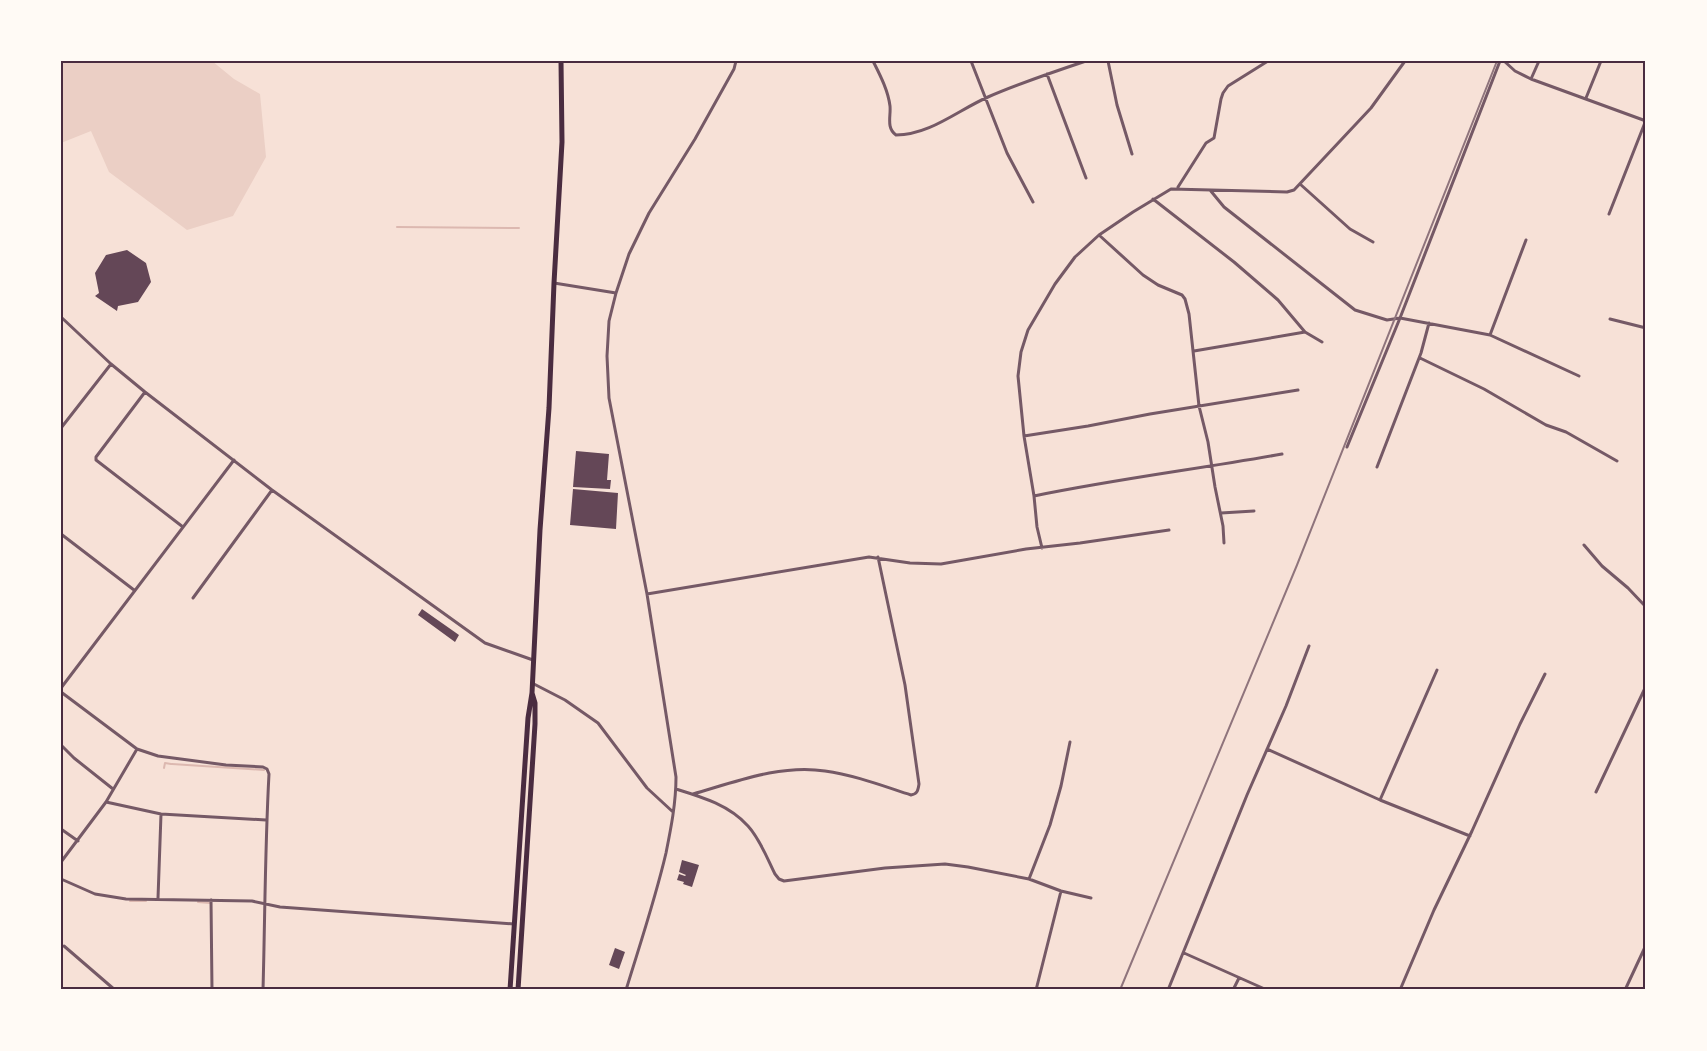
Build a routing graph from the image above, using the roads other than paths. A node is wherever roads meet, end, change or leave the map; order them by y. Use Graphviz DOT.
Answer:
graph roads {
  1 [pos="561,61"];
  2 [pos="736,61"];
  3 [pos="873,61"];
  4 [pos="971,61"];
  5 [pos="1086,61"];
  6 [pos="1108,61"];
  7 [pos="1268,61"];
  8 [pos="1405,61"];
  9 [pos="1502,61"];
  10 [pos="1539,61"];
  11 [pos="1601,61"];
  12 [pos="1048,74"];
  13 [pos="1531,79"];
  14 [pos="986,98"];
  15 [pos="1586,98"];
  16 [pos="1646,121"];
  17 [pos="1132,154"];
  18 [pos="1086,178"];
  19 [pos="1300,184"];
  20 [pos="1178,188"];
  21 [pos="1210,189"];
  22 [pos="1153,199"];
  23 [pos="1033,202"];
  24 [pos="1609,214"];
  25 [pos="1098,235"];
  26 [pos="1526,240"];
  27 [pos="1373,242"];
  28 [pos="554,283"];
  29 [pos="616,292"];
  30 [pos="61,317"];
  31 [pos="1400,318"];
  32 [pos="1610,319"];
  33 [pos="1429,323"];
  34 [pos="1646,328"];
  35 [pos="1305,332"];
  36 [pos="1490,335"];
  37 [pos="1322,342"];
  38 [pos="1194,351"];
  39 [pos="1420,358"];
  40 [pos="111,364"];
  41 [pos="1579,376"];
  42 [pos="1298,390"];
  43 [pos="145,392"];
  44 [pos="1199,406"];
  45 [pos="61,428"];
  46 [pos="1024,436"];
  47 [pos="1347,447"];
  48 [pos="1282,454"];
  49 [pos="234,460"];
  50 [pos="1617,461"];
  51 [pos="1212,467"];
  52 [pos="1377,467"];
  53 [pos="272,490"];
  54 [pos="1034,496"];
  55 [pos="1254,511"];
  56 [pos="1221,514"];
  57 [pos="183,527"];
  58 [pos="1169,530"];
  59 [pos="61,534"];
  60 [pos="1224,543"];
  61 [pos="1584,545"];
  62 [pos="1042,548"];
  63 [pos="878,558"];
  64 [pos="134,590"];
  65 [pos="648,594"];
  66 [pos="193,598"];
  67 [pos="1646,607"];
  68 [pos="1309,646"];
  69 [pos="533,660"];
  70 [pos="1437,670"];
  71 [pos="1545,674"];
  72 [pos="532,683"];
  73 [pos="1646,686"];
  74 [pos="61,688"];
  75 [pos="61,692"];
  76 [pos="532,693"];
  77 [pos="1070,742"];
  78 [pos="61,745"];
  79 [pos="137,748"];
  80 [pos="1266,749"];
  81 [pos="113,789"];
  82 [pos="676,789"];
  83 [pos="1596,792"];
  84 [pos="693,794"];
  85 [pos="1380,800"];
  86 [pos="106,802"];
  87 [pos="674,812"];
  88 [pos="161,814"];
  89 [pos="266,820"];
  90 [pos="61,829"];
  91 [pos="1470,836"];
  92 [pos="78,841"];
  93 [pos="61,862"];
  94 [pos="61,878"];
  95 [pos="1029,879"];
  96 [pos="1061,891"];
  97 [pos="158,898"];
  98 [pos="1091,898"];
  99 [pos="211,900"];
  100 [pos="266,904"];
  101 [pos="514,924"];
  102 [pos="1646,945"];
  103 [pos="64,946"];
  104 [pos="1184,953"];
  105 [pos="1238,978"];
  106 [pos="510,988"];
  107 [pos="518,988"];
  108 [pos="115,990"];
  109 [pos="212,990"];
  110 [pos="263,990"];
  111 [pos="626,990"];
  112 [pos="1036,990"];
  113 [pos="1168,990"];
  114 [pos="1233,990"];
  115 [pos="1267,990"];
  116 [pos="1400,990"];
  117 [pos="1625,990"];
  1 -- 28 [label="highway"];
  2 -- 29 [label="street"];
  3 -- 14 [label="street"];
  4 -- 14 [label="street"];
  5 -- 12 [label="street"];
  6 -- 17 [label="street"];
  7 -- 20 [label="street"];
  8 -- 19 [label="street"];
  9 -- 13 [label="street"];
  9 -- 31 [label="street"];
  10 -- 13 [label="street"];
  11 -- 15 [label="street"];
  12 -- 14 [label="street"];
  12 -- 18 [label="street"];
  13 -- 15 [label="street"];
  14 -- 23 [label="street"];
  15 -- 16 [label="street"];
  16 -- 24 [label="street"];
  19 -- 21 [label="street"];
  19 -- 27 [label="street"];
  20 -- 21 [label="street"];
  20 -- 22 [label="street"];
  21 -- 31 [label="street"];
  22 -- 25 [label="street"];
  22 -- 35 [label="street"];
  25 -- 38 [label="street"];
  25 -- 46 [label="street"];
  26 -- 36 [label="street"];
  28 -- 29 [label="street"];
  28 -- 69 [label="highway"];
  29 -- 65 [label="street"];
  30 -- 40 [label="street"];
  31 -- 33 [label="street"];
  31 -- 47 [label="street"];
  32 -- 34 [label="street"];
  33 -- 36 [label="street"];
  33 -- 39 [label="street"];
  35 -- 37 [label="street"];
  35 -- 38 [label="street"];
  36 -- 41 [label="street"];
  38 -- 44 [label="street"];
  39 -- 50 [label="street"];
  39 -- 52 [label="street"];
  40 -- 43 [label="street"];
  40 -- 45 [label="street"];
  42 -- 44 [label="street"];
  43 -- 49 [label="street"];
  43 -- 57 [label="street"];
  44 -- 46 [label="street"];
  44 -- 51 [label="street"];
  46 -- 54 [label="street"];
  48 -- 51 [label="street"];
  49 -- 53 [label="street"];
  49 -- 57 [label="street"];
  51 -- 54 [label="street"];
  51 -- 56 [label="street"];
  53 -- 66 [label="street"];
  53 -- 69 [label="street"];
  54 -- 62 [label="street"];
  55 -- 56 [label="street"];
  56 -- 60 [label="street"];
  57 -- 64 [label="street"];
  58 -- 62 [label="street"];
  59 -- 64 [label="street"];
  61 -- 67 [label="street"];
  62 -- 63 [label="street"];
  63 -- 65 [label="street"];
  63 -- 84 [label="street"];
  64 -- 74 [label="street"];
  65 -- 82 [label="street"];
  68 -- 80 [label="street"];
  69 -- 72 [label="highway"];
  70 -- 85 [label="street"];
  71 -- 91 [label="street"];
  72 -- 76 [label="highway"];
  72 -- 87 [label="street"];
  73 -- 83 [label="street"];
  75 -- 79 [label="street"];
  76 -- 101 [label="highway"];
  76 -- 107 [label="highway"];
  77 -- 95 [label="street"];
  78 -- 81 [label="street"];
  79 -- 81 [label="street"];
  79 -- 89 [label="street"];
  80 -- 85 [label="street"];
  80 -- 104 [label="street"];
  81 -- 86 [label="street"];
  82 -- 84 [label="street"];
  82 -- 87 [label="street"];
  84 -- 95 [label="street"];
  85 -- 91 [label="street"];
  86 -- 88 [label="street"];
  86 -- 92 [label="street"];
  87 -- 111 [label="street"];
  88 -- 89 [label="street"];
  88 -- 97 [label="street"];
  89 -- 100 [label="street"];
  90 -- 92 [label="street"];
  91 -- 116 [label="street"];
  92 -- 93 [label="street"];
  94 -- 97 [label="street"];
  95 -- 96 [label="street"];
  96 -- 98 [label="street"];
  96 -- 112 [label="street"];
  97 -- 99 [label="street"];
  99 -- 100 [label="street"];
  99 -- 109 [label="street"];
  100 -- 101 [label="street"];
  100 -- 110 [label="street"];
  101 -- 106 [label="highway"];
  102 -- 117 [label="street"];
  103 -- 108 [label="street"];
  104 -- 105 [label="street"];
  104 -- 113 [label="street"];
  105 -- 114 [label="street"];
  105 -- 115 [label="street"];
  106 -- 107 [label="highway"];
}
